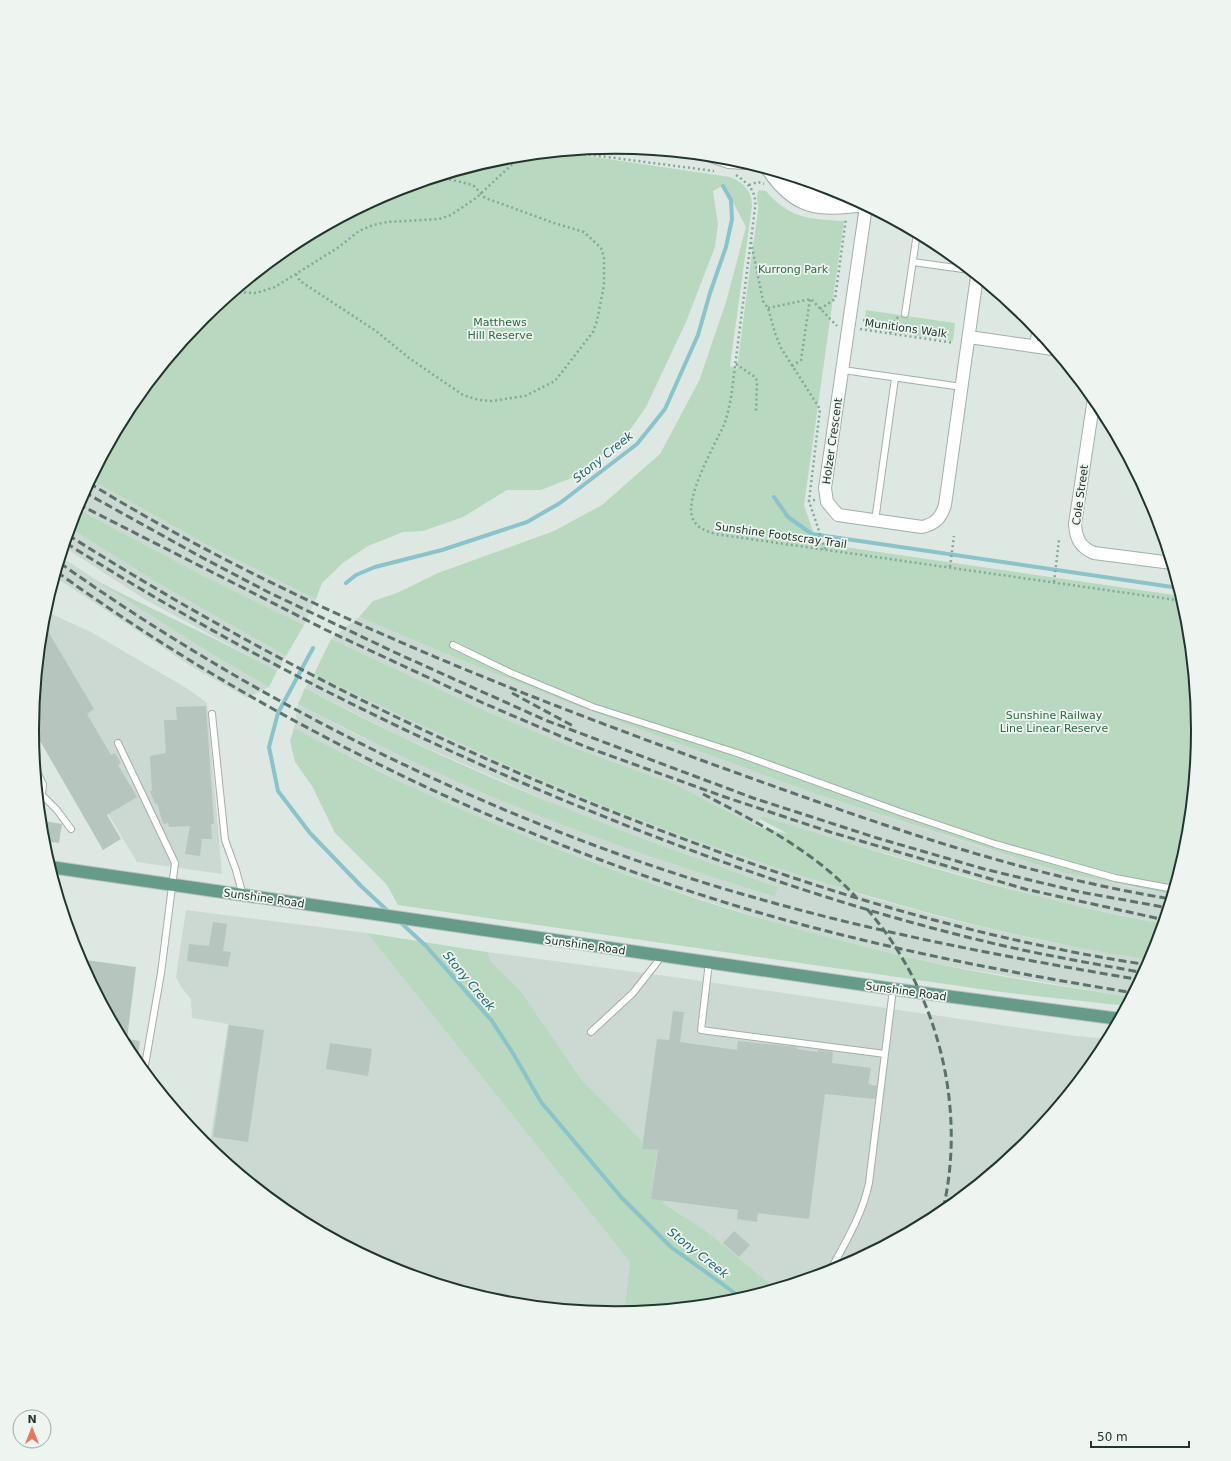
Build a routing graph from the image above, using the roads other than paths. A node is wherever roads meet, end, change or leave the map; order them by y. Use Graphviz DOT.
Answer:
graph roads {
  1 [pos="769,176"];
  2 [pos="794,183"];
  3 [pos="831,196"];
  4 [pos="854,206"];
  5 [pos="864,210"];
  6 [pos="916,239"];
  7 [pos="913,262"];
  8 [pos="960,269"];
  9 [pos="976,281"];
  10 [pos="903,314"];
  11 [pos="1035,335"];
  12 [pos="969,337"];
  13 [pos="1033,346"];
  14 [pos="1047,348"];
  15 [pos="843,370"];
  16 [pos="895,378"];
  17 [pos="962,387"];
  18 [pos="1094,409"];
  19 [pos="875,521"];
  20 [pos="1166,562"];
  21 [pos="453,645"];
  22 [pos="212,714"];
  23 [pos="118,743"];
  24 [pos="43,800"];
  25 [pos="71,829"];
  26 [pos="56,868"];
  27 [pos="173,885"];
  28 [pos="1170,888"];
  29 [pos="243,896"];
  30 [pos="662,956"];
  31 [pos="709,962"];
  32 [pos="893,989"];
  33 [pos="1115,1018"];
  34 [pos="591,1032"];
  35 [pos="885,1054"];
  36 [pos="145,1064"];
  37 [pos="833,1264"];
  1 -- 4 [label="street"];
  2 -- 3 [label="street"];
  5 -- 15 [label="street, Holzer Crescent"];
  6 -- 7 [label="lane"];
  7 -- 8 [label="lane"];
  7 -- 10 [label="lane"];
  9 -- 12 [label="street, Holzer Crescent"];
  11 -- 13 [label="lane"];
  12 -- 13 [label="street"];
  12 -- 17 [label="street, Holzer Crescent"];
  13 -- 14 [label="street"];
  15 -- 16 [label="lane"];
  15 -- 19 [label="street, Holzer Crescent"];
  16 -- 17 [label="lane"];
  16 -- 19 [label="lane"];
  17 -- 19 [label="street, Holzer Crescent"];
  18 -- 20 [label="street, Cole Street"];
  21 -- 28 [label="lane"];
  22 -- 29 [label="lane"];
  23 -- 27 [label="lane"];
  24 -- 25 [label="lane"];
  26 -- 27 [label="main road, Sunshine Road"];
  27 -- 29 [label="main road, Sunshine Road"];
  27 -- 36 [label="lane"];
  29 -- 30 [label="main road, Sunshine Road"];
  30 -- 31 [label="main road, Sunshine Road"];
  30 -- 34 [label="lane"];
  31 -- 32 [label="main road, Sunshine Road"];
  31 -- 35 [label="lane"];
  32 -- 33 [label="main road, Sunshine Road"];
  32 -- 35 [label="lane"];
  35 -- 37 [label="lane"];
}
